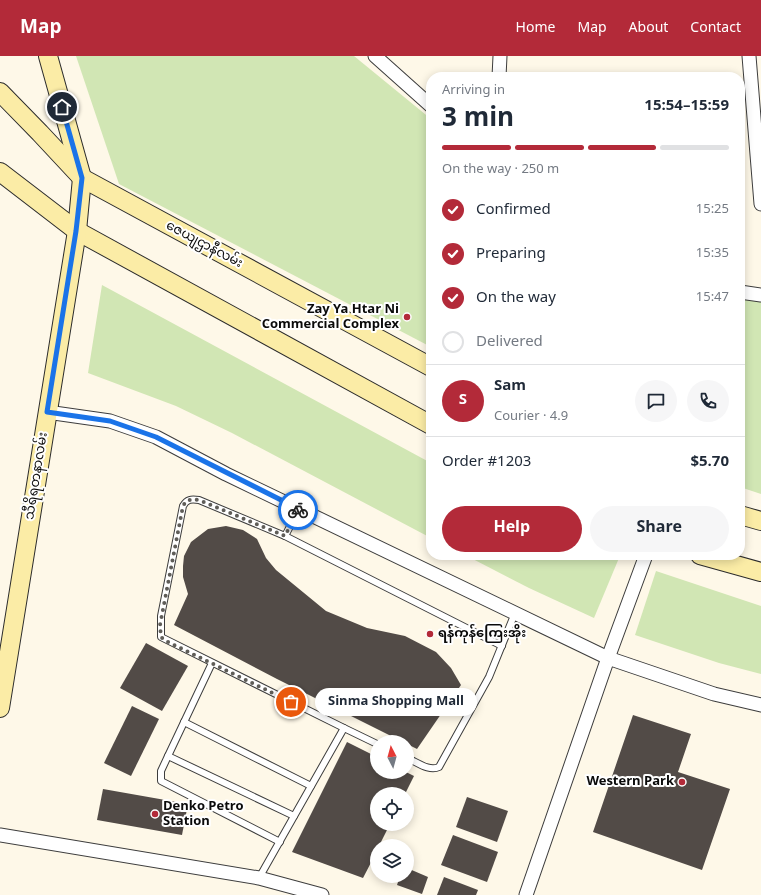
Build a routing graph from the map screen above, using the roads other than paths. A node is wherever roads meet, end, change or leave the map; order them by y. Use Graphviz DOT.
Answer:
graph roads {
  1 [pos="48,56"];
  2 [pos="374,56"];
  3 [pos="500,56"];
  4 [pos="749,56"];
  5 [pos="499,72"];
  6 [pos="0,92"];
  7 [pos="426,102"];
  8 [pos="0,172"];
  9 [pos="82,178"];
  10 [pos="761,204"];
  11 [pos="76,231"];
  12 [pos="745,293"];
  13 [pos="761,295"];
  14 [pos="426,364"];
  15 [pos="47,412"];
  16 [pos="426,422"];
  17 [pos="299,509"];
  18 [pos="745,516"];
  19 [pos="761,520"];
  20 [pos="285,536"];
  21 [pos="644,560"];
  22 [pos="718,560"];
  23 [pos="761,572"];
  24 [pos="515,613"];
  25 [pos="502,646"];
  26 [pos="608,658"];
  27 [pos="212,663"];
  28 [pos="761,705"];
  29 [pos="0,708"];
  30 [pos="184,722"];
  31 [pos="344,728"];
  32 [pos="370,741"];
  33 [pos="168,756"];
  34 [pos="414,761"];
  35 [pos="311,786"];
  36 [pos="294,816"];
  37 [pos="0,835"];
  38 [pos="280,842"];
  39 [pos="259,878"];
  40 [pos="322,895"];
  41 [pos="526,895"];
  1 -- 9 [label="main road, သီရိရတနာလမ်း"];
  2 -- 7 [label="street"];
  3 -- 5 [label="street"];
  4 -- 10 [label="street"];
  6 -- 9 [label="main road, ဇေယျဌာနီလမ်း"];
  8 -- 11 [label="main road"];
  9 -- 11 [label="main road, သီရိရတနာလမ်း"];
  9 -- 14 [label="main road, ဇေယျဌာနီလမ်း"];
  11 -- 15 [label="main road, သီရိရတနာလမ်း"];
  11 -- 16 [label="main road"];
  12 -- 13 [label="street"];
  15 -- 17 [label="street"];
  15 -- 29 [label="main road, သီရိရတနာလမ်း"];
  17 -- 20 [label="lane"];
  17 -- 24 [label="street"];
  18 -- 19 [label="main road"];
  20 -- 25 [label="lane"];
  20 -- 27 [label="lane"];
  21 -- 26 [label="street"];
  22 -- 23 [label="main road"];
  24 -- 25 [label="lane"];
  24 -- 26 [label="street"];
  25 -- 34 [label="lane"];
  26 -- 28 [label="street"];
  26 -- 41 [label="street"];
  27 -- 30 [label="lane"];
  27 -- 31 [label="lane"];
  30 -- 33 [label="lane"];
  30 -- 35 [label="lane"];
  31 -- 32 [label="lane"];
  31 -- 35 [label="lane"];
  33 -- 36 [label="lane"];
  33 -- 38 [label="lane"];
  35 -- 36 [label="lane"];
  36 -- 38 [label="lane"];
  37 -- 39 [label="street"];
  38 -- 39 [label="lane"];
  39 -- 40 [label="street"];
}
